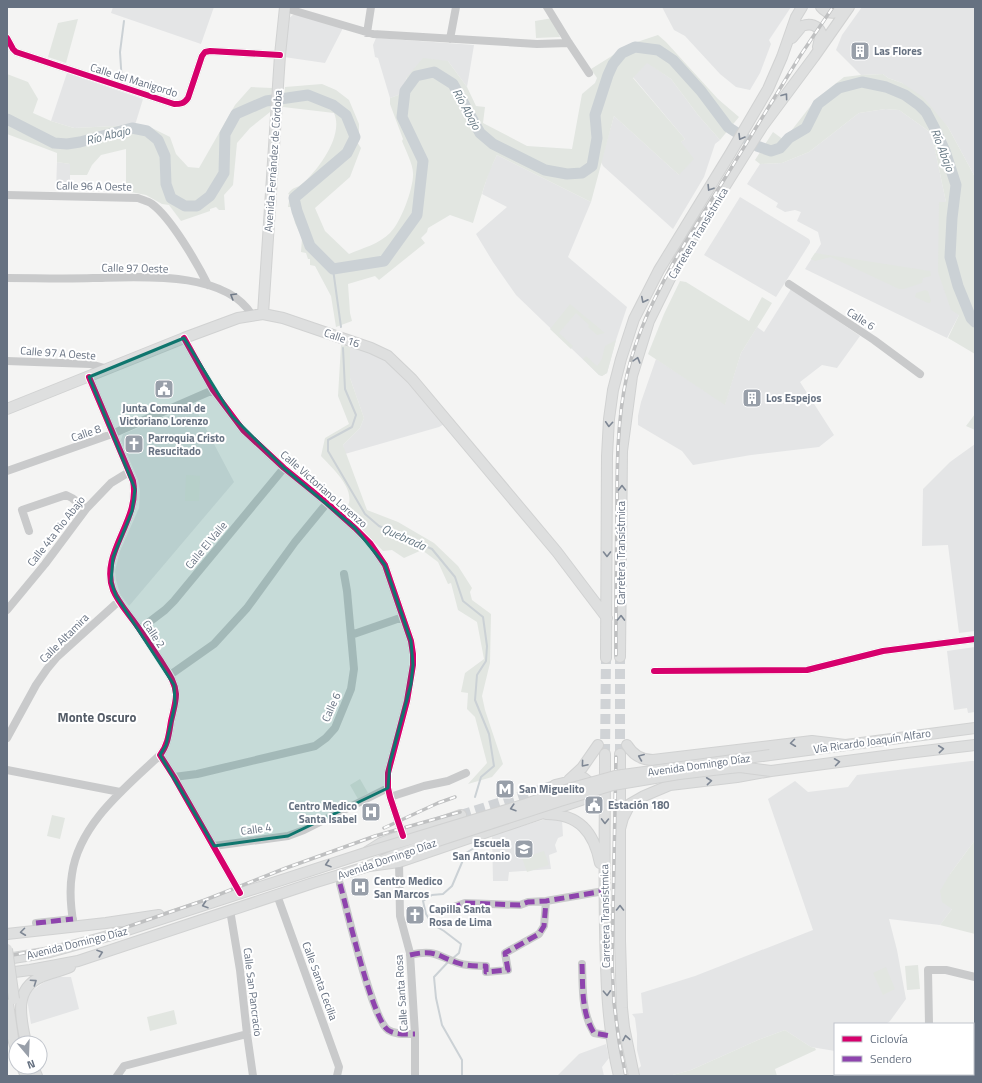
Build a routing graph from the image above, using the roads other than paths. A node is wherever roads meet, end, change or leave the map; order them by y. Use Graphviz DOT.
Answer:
graph roads {
  1 [pos="372,7"];
  2 [pos="456,7"];
  3 [pos="548,7"];
  4 [pos="802,7"];
  5 [pos="821,7"];
  6 [pos="849,7"];
  7 [pos="285,8"];
  8 [pos="367,33"];
  9 [pos="7,38"];
  10 [pos="450,39"];
  11 [pos="569,43"];
  12 [pos="786,49"];
  13 [pos="280,55"];
  14 [pos="814,57"];
  15 [pos="588,73"];
  16 [pos="7,195"];
  17 [pos="7,278"];
  18 [pos="789,284"];
  19 [pos="208,285"];
  20 [pos="263,314"];
  21 [pos="252,316"];
  22 [pos="184,338"];
  23 [pos="7,361"];
  24 [pos="108,369"];
  25 [pos="920,374"];
  26 [pos="89,377"];
  27 [pos="213,390"];
  28 [pos="7,409"];
  29 [pos="112,434"];
  30 [pos="284,468"];
  31 [pos="7,471"];
  32 [pos="130,472"];
  33 [pos="328,503"];
  34 [pos="86,510"];
  35 [pos="29,531"];
  36 [pos="344,574"];
  37 [pos="607,587"];
  38 [pos="586,589"];
  39 [pos="119,601"];
  40 [pos="7,610"];
  41 [pos="403,617"];
  42 [pos="607,618"];
  43 [pos="140,629"];
  44 [pos="351,635"];
  45 [pos="975,639"];
  46 [pos="620,657"];
  47 [pos="606,658"];
  48 [pos="654,671"];
  49 [pos="170,675"];
  50 [pos="975,728"];
  51 [pos="7,738"];
  52 [pos="598,745"];
  53 [pos="626,745"];
  54 [pos="846,745"];
  55 [pos="975,745"];
  56 [pos="605,754"];
  57 [pos="620,754"];
  58 [pos="160,755"];
  59 [pos="770,755"];
  60 [pos="659,760"];
  61 [pos="7,770"];
  62 [pos="771,771"];
  63 [pos="466,773"];
  64 [pos="174,777"];
  65 [pos="567,781"];
  66 [pos="555,785"];
  67 [pos="670,785"];
  68 [pos="388,788"];
  69 [pos="120,792"];
  70 [pos="390,797"];
  71 [pos="461,815"];
  72 [pos="530,817"];
  73 [pos="620,829"];
  74 [pos="403,836"];
  75 [pos="214,846"];
  76 [pos="365,853"];
  77 [pos="399,862"];
  78 [pos="369,866"];
  79 [pos="604,880"];
  80 [pos="340,884"];
  81 [pos="604,891"];
  82 [pos="240,893"];
  83 [pos="277,895"];
  84 [pos="546,901"];
  85 [pos="451,908"];
  86 [pos="230,910"];
  87 [pos="186,911"];
  88 [pos="36,923"];
  89 [pos="74,923"];
  90 [pos="7,934"];
  91 [pos="7,946"];
  92 [pos="8,949"];
  93 [pos="410,955"];
  94 [pos="7,959"];
  95 [pos="78,961"];
  96 [pos="582,964"];
  97 [pos="7,973"];
  98 [pos="975,977"];
  99 [pos="10,997"];
  100 [pos="929,1023"];
  101 [pos="247,1034"];
  102 [pos="415,1034"];
  103 [pos="13,1035"];
  104 [pos="18,1035"];
  105 [pos="24,1035"];
  106 [pos="610,1036"];
  107 [pos="117,1076"];
  108 [pos="253,1076"];
  109 [pos="337,1076"];
  110 [pos="415,1076"];
  111 [pos="619,1076"];
  112 [pos="634,1076"];
  1 -- 8 [label="street"];
  2 -- 10 [label="street"];
  3 -- 11 [label="street"];
  4 -- 12 [label="main road, Carretera Transístmica"];
  5 -- 6 [label="main road"];
  6 -- 14 [label="main road, Carretera Transístmica"];
  7 -- 8 [label="street"];
  7 -- 13 [label="main road, Avenida Fernández de Córdoba"];
  8 -- 10 [label="street"];
  9 -- 13 [label="street, Calle del Manigordo"];
  10 -- 11 [label="street"];
  11 -- 15 [label="street"];
  12 -- 14 [label="main road"];
  12 -- 37 [label="main road, Carretera Transístmica, one-way"];
  13 -- 20 [label="main road, Avenida Fernández de Córdoba"];
  46 -- 14 [label="main road, Carretera Transístmica, one-way"];
  16 -- 19 [label="street, Calle 96 A Oeste"];
  17 -- 19 [label="street, Calle 97 Oeste"];
  18 -- 25 [label="street, Calle 6"];
  21 -- 19 [label="street, Calle 97 Oeste, one-way"];
  20 -- 21 [label="main road, Calle 16"];
  20 -- 38 [label="main road, Calle 16"];
  21 -- 22 [label="main road, Calle 16"];
  22 -- 24 [label="main road, Calle 16"];
  22 -- 27 [label="street, Calle Victoriano Lorenzo"];
  23 -- 24 [label="street, Calle 97 A Oeste"];
  24 -- 26 [label="main road, Calle 16"];
  26 -- 28 [label="main road, Calle 16"];
  26 -- 29 [label="street, Calle 2"];
  27 -- 29 [label="street, Calle 8"];
  27 -- 30 [label="street, Calle Victoriano Lorenzo"];
  29 -- 31 [label="street, Calle 8"];
  29 -- 32 [label="street, Calle 2"];
  30 -- 33 [label="street, Calle Victoriano Lorenzo"];
  30 -- 43 [label="street, Calle El Valle"];
  32 -- 34 [label="street, Calle 4ta Rio Abajo"];
  32 -- 39 [label="street, Calle 2"];
  33 -- 41 [label="street, Calle Victoriano Lorenzo"];
  33 -- 49 [label="street"];
  34 -- 35 [label="street"];
  34 -- 40 [label="street, Calle 4ta Rio Abajo"];
  36 -- 44 [label="street, Calle 6"];
  37 -- 38 [label="main road"];
  37 -- 42 [label="main road, Carretera Transístmica"];
  38 -- 42 [label="main road, Calle 16"];
  39 -- 43 [label="street, Calle 2"];
  39 -- 51 [label="street, Calle Altamira"];
  41 -- 44 [label="street"];
  41 -- 68 [label="street, Calle Victoriano Lorenzo"];
  42 -- 47 [label="main road, Carretera Transístmica"];
  43 -- 49 [label="street, Calle 2"];
  44 -- 64 [label="street, Calle 6"];
  45 -- 48 [label="street"];
  49 -- 58 [label="street, Calle 2"];
  50 -- 54 [label="main road, Vía Ricardo Joaquín Alfaro"];
  52 -- 65 [label="main road, one-way"];
  60 -- 53 [label="main road, one-way"];
  54 -- 59 [label="main road, Vía Ricardo Joaquín Alfaro"];
  54 -- 60 [label="main road, one-way"];
  62 -- 55 [label="main road, Vía Ricardo Joaquín Alfaro, one-way"];
  56 -- 79 [label="main road, Carretera Transístmica, one-way"];
  57 -- 73 [label="main road, Carretera Transístmica"];
  58 -- 64 [label="street"];
  58 -- 69 [label="street"];
  59 -- 76 [label="main road, Avenida Domingo Díaz, one-way, bridge"];
  60 -- 67 [label="main road"];
  61 -- 69 [label="street"];
  67 -- 62 [label="main road, one-way"];
  62 -- 78 [label="main road, Avenida Domingo Díaz, bridge"];
  63 -- 70 [label="street"];
  64 -- 75 [label="street"];
  65 -- 66 [label="main road"];
  65 -- 72 [label="main road"];
  67 -- 73 [label="main road"];
  68 -- 70 [label="street, Calle Victoriano Lorenzo"];
  68 -- 75 [label="street, Calle 4"];
  69 -- 89 [label="street"];
  70 -- 74 [label="street, Calle Victoriano Lorenzo"];
  71 -- 74 [label="main road"];
  72 -- 77 [label="main road"];
  72 -- 79 [label="main road"];
  112 -- 73 [label="main road, Carretera Transístmica, one-way"];
  74 -- 76 [label="main road"];
  75 -- 82 [label="street"];
  76 -- 82 [label="main road, Avenida Domingo Díaz, one-way"];
  77 -- 78 [label="main road"];
  77 -- 93 [label="street, Calle Santa Rosa"];
  78 -- 83 [label="main road, Avenida Domingo Díaz"];
  79 -- 81 [label="main road, Carretera Transístmica"];
  80 -- 102 [label="street"];
  81 -- 84 [label="street"];
  81 -- 106 [label="main road, Carretera Transístmica, one-way"];
  82 -- 87 [label="main road, Avenida Domingo Díaz, one-way"];
  83 -- 86 [label="main road, Avenida Domingo Díaz"];
  83 -- 109 [label="street, Calle Santa Cecilia"];
  84 -- 85 [label="street"];
  84 -- 93 [label="street"];
  95 -- 86 [label="main road, Avenida Domingo Díaz, one-way"];
  86 -- 101 [label="street, Calle San Pancracio"];
  87 -- 89 [label="main road"];
  87 -- 94 [label="main road, Avenida Domingo Díaz"];
  88 -- 89 [label="street"];
  89 -- 90 [label="main road, one-way"];
  91 -- 92 [label="main road"];
  92 -- 99 [label="main road, bridge"];
  93 -- 102 [label="street, Calle Santa Rosa"];
  95 -- 97 [label="main road, Avenida Domingo Díaz"];
  105 -- 95 [label="main road, one-way"];
  96 -- 106 [label="street"];
  98 -- 100 [label="street"];
  99 -- 103 [label="main road"];
  99 -- 104 [label="main road"];
  101 -- 107 [label="street"];
  101 -- 108 [label="street, Calle San Pancracio"];
  102 -- 110 [label="street, Calle Santa Rosa"];
  106 -- 111 [label="main road, Carretera Transístmica"];
}
